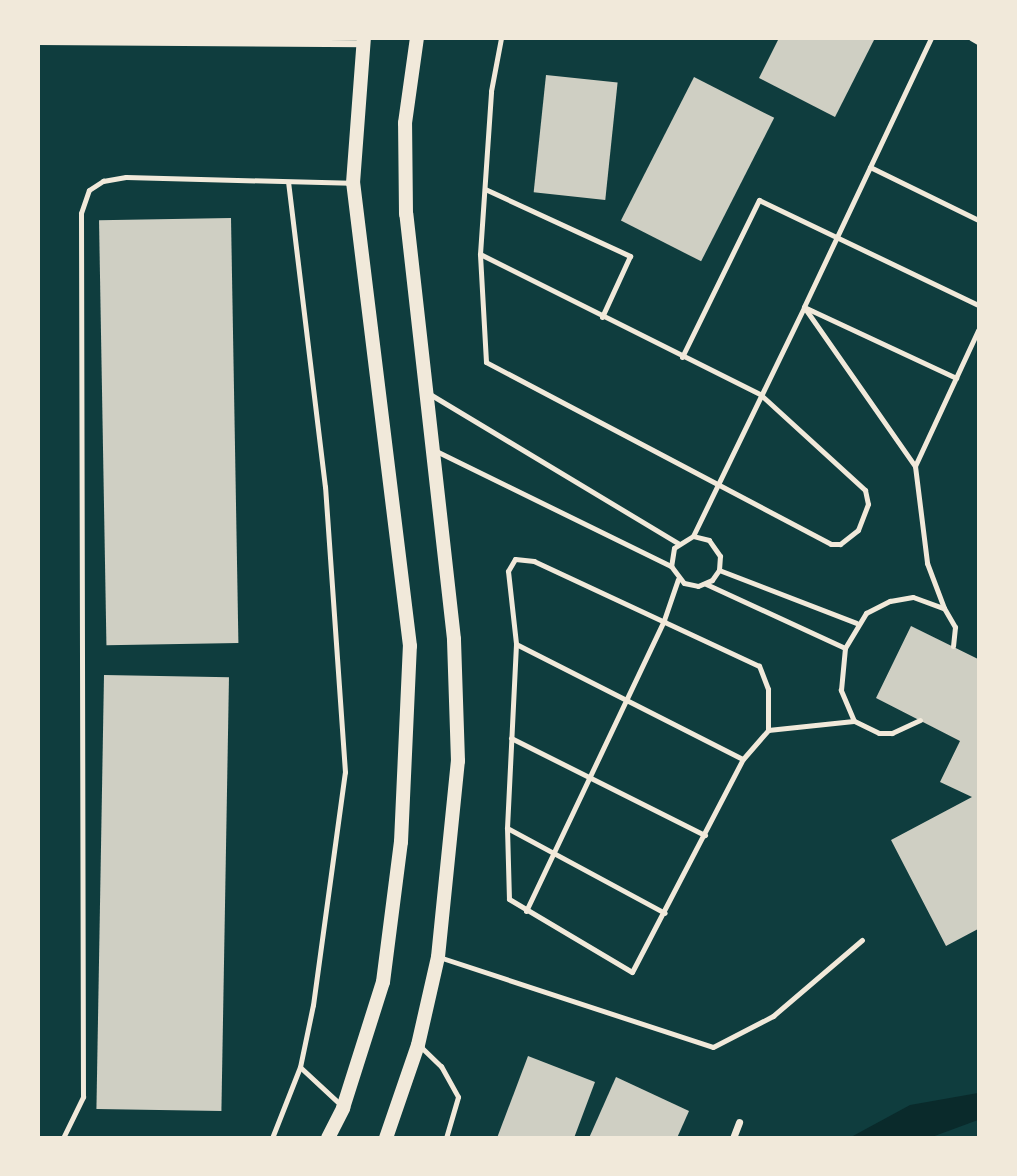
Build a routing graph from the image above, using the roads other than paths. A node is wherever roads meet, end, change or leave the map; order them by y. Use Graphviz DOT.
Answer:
graph roads {
  1 [pos="416,38"];
  2 [pos="501,38"];
  3 [pos="930,38"];
  4 [pos="971,38"];
  5 [pos="365,40"];
  6 [pos="38,41"];
  7 [pos="978,42"];
  8 [pos="870,167"];
  9 [pos="288,182"];
  10 [pos="353,183"];
  11 [pos="485,189"];
  12 [pos="978,220"];
  13 [pos="837,237"];
  14 [pos="480,254"];
  15 [pos="978,305"];
  16 [pos="804,307"];
  17 [pos="602,317"];
  18 [pos="978,330"];
  19 [pos="682,357"];
  20 [pos="956,379"];
  21 [pos="428,393"];
  22 [pos="761,395"];
  23 [pos="434,450"];
  24 [pos="915,466"];
  25 [pos="714,486"];
  26 [pos="693,536"];
  27 [pos="678,543"];
  28 [pos="671,566"];
  29 [pos="719,570"];
  30 [pos="678,579"];
  31 [pos="706,584"];
  32 [pos="944,608"];
  33 [pos="664,620"];
  34 [pos="856,623"];
  35 [pos="516,644"];
  36 [pos="953,646"];
  37 [pos="845,648"];
  38 [pos="627,697"];
  39 [pos="920,720"];
  40 [pos="854,721"];
  41 [pos="768,730"];
  42 [pos="511,738"];
  43 [pos="743,759"];
  44 [pos="589,777"];
  45 [pos="507,828"];
  46 [pos="705,835"];
  47 [pos="553,855"];
  48 [pos="526,911"];
  49 [pos="665,913"];
  50 [pos="862,940"];
  51 [pos="438,957"];
  52 [pos="418,1045"];
  53 [pos="300,1067"];
  54 [pos="343,1108"];
  55 [pos="739,1122"];
  56 [pos="63,1138"];
  57 [pos="272,1138"];
  58 [pos="328,1138"];
  59 [pos="386,1138"];
  60 [pos="446,1138"];
  61 [pos="733,1138"];
  1 -- 21 [label="main road"];
  2 -- 11 [label="lane"];
  3 -- 8 [label="lane"];
  4 -- 7 [label="lane"];
  5 -- 6 [label="street"];
  5 -- 10 [label="main road"];
  8 -- 12 [label="lane"];
  8 -- 13 [label="lane"];
  9 -- 10 [label="lane"];
  9 -- 53 [label="lane"];
  9 -- 56 [label="lane"];
  10 -- 54 [label="main road"];
  11 -- 14 [label="lane"];
  11 -- 17 [label="lane"];
  13 -- 15 [label="lane"];
  13 -- 16 [label="lane"];
  13 -- 19 [label="lane"];
  14 -- 17 [label="lane"];
  14 -- 25 [label="lane"];
  16 -- 20 [label="lane"];
  16 -- 22 [label="lane"];
  16 -- 24 [label="lane"];
  17 -- 19 [label="lane"];
  18 -- 20 [label="lane"];
  19 -- 22 [label="lane"];
  20 -- 24 [label="lane"];
  21 -- 23 [label="main road"];
  21 -- 27 [label="lane"];
  22 -- 25 [label="lane"];
  22 -- 25 [label="lane"];
  23 -- 28 [label="lane"];
  23 -- 51 [label="main road"];
  24 -- 32 [label="lane"];
  25 -- 26 [label="lane"];
  26 -- 27 [label="lane"];
  26 -- 29 [label="lane"];
  27 -- 28 [label="lane"];
  28 -- 30 [label="lane"];
  29 -- 31 [label="lane"];
  29 -- 34 [label="lane"];
  30 -- 31 [label="lane"];
  30 -- 33 [label="lane"];
  31 -- 37 [label="lane"];
  32 -- 34 [label="lane"];
  32 -- 36 [label="lane"];
  33 -- 35 [label="lane"];
  33 -- 38 [label="lane"];
  33 -- 41 [label="lane"];
  34 -- 37 [label="lane"];
  35 -- 38 [label="lane"];
  35 -- 42 [label="lane"];
  37 -- 40 [label="lane"];
  38 -- 43 [label="lane"];
  38 -- 44 [label="lane"];
  39 -- 40 [label="lane"];
  40 -- 41 [label="lane"];
  41 -- 43 [label="lane"];
  42 -- 44 [label="lane"];
  42 -- 45 [label="lane"];
  43 -- 46 [label="lane"];
  44 -- 46 [label="lane"];
  44 -- 47 [label="lane"];
  45 -- 47 [label="lane"];
  45 -- 48 [label="lane"];
  46 -- 49 [label="lane"];
  47 -- 48 [label="lane"];
  47 -- 49 [label="lane"];
  48 -- 49 [label="lane"];
  50 -- 51 [label="lane"];
  51 -- 52 [label="main road"];
  52 -- 59 [label="main road"];
  52 -- 60 [label="lane"];
  53 -- 54 [label="lane"];
  53 -- 57 [label="lane"];
  54 -- 58 [label="main road"];
  55 -- 61 [label="street"];
}
